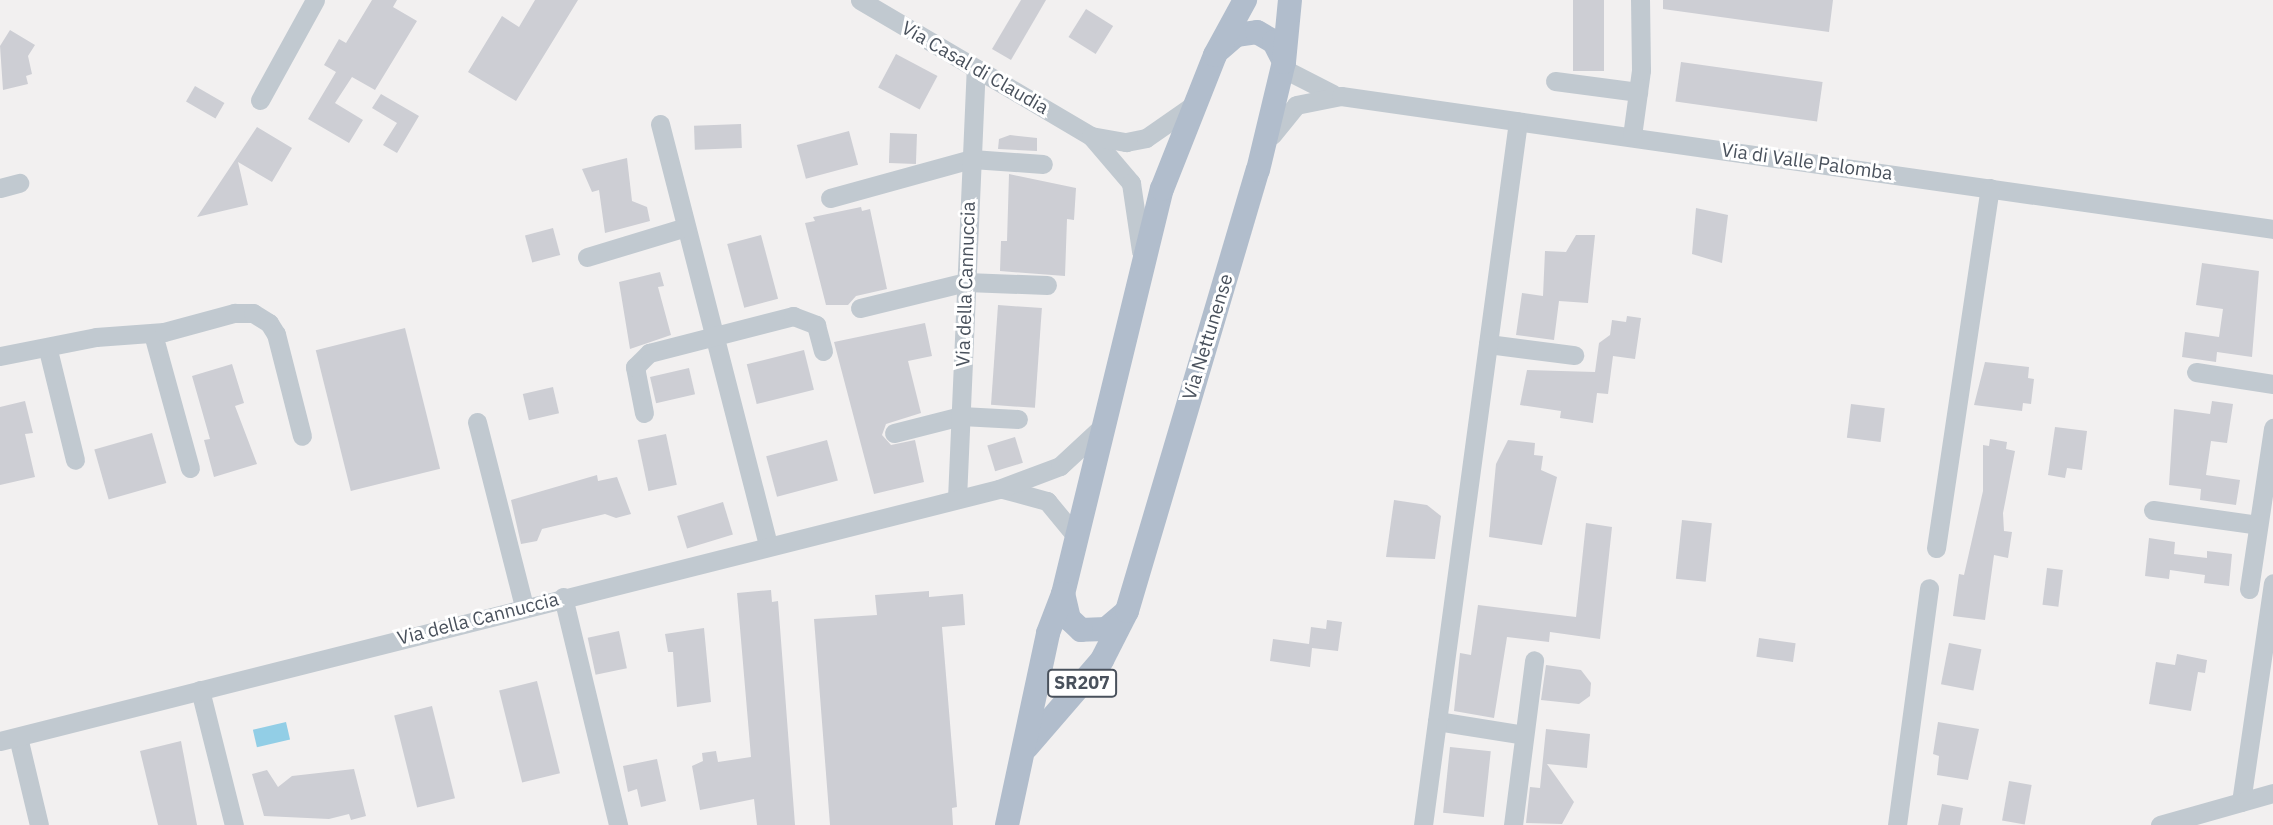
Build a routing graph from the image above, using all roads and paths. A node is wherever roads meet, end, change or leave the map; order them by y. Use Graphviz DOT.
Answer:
graph roads {
  1 [pos="315,0"];
  2 [pos="860,0"];
  3 [pos="1245,0"];
  4 [pos="1290,0"];
  5 [pos="1640,0"];
  6 [pos="1215,55"];
  7 [pos="1283,65"];
  8 [pos="976,68"];
  9 [pos="1555,81"];
  10 [pos="1638,92"];
  11 [pos="1341,96"];
  12 [pos="260,100"];
  13 [pos="1195,104"];
  14 [pos="1518,121"];
  15 [pos="660,124"];
  16 [pos="1091,136"];
  17 [pos="1632,136"];
  18 [pos="972,159"];
  19 [pos="1043,164"];
  20 [pos="1258,170"];
  21 [pos="1990,188"];
  22 [pos="830,198"];
  23 [pos="686,227"];
  24 [pos="2273,229"];
  25 [pos="587,257"];
  26 [pos="1142,259"];
  27 [pos="966,282"];
  28 [pos="1047,285"];
  29 [pos="860,308"];
  30 [pos="153,334"];
  31 [pos="714,336"];
  32 [pos="1488,344"];
  33 [pos="48,350"];
  34 [pos="823,351"];
  35 [pos="1574,355"];
  36 [pos="0,356"];
  37 [pos="2196,372"];
  38 [pos="2273,384"];
  39 [pos="644,413"];
  40 [pos="961,416"];
  41 [pos="1018,419"];
  42 [pos="477,422"];
  43 [pos="2273,428"];
  44 [pos="1100,429"];
  45 [pos="894,433"];
  46 [pos="302,436"];
  47 [pos="75,460"];
  48 [pos="190,468"];
  49 [pos="999,489"];
  50 [pos="957,499"];
  51 [pos="2153,510"];
  52 [pos="2258,525"];
  53 [pos="1075,535"];
  54 [pos="768,546"];
  55 [pos="1936,548"];
  56 [pos="2273,583"];
  57 [pos="1929,588"];
  58 [pos="2249,589"];
  59 [pos="1063,594"];
  60 [pos="563,597"];
  61 [pos="524,607"];
  62 [pos="1127,611"];
  63 [pos="1534,660"];
  64 [pos="200,690"];
  65 [pos="1437,721"];
  66 [pos="1524,735"];
  67 [pos="9,739"];
  68 [pos="1027,747"];
  69 [pos="2273,793"];
  70 [pos="2241,802"];
  71 [pos="39,825"];
  72 [pos="234,825"];
  73 [pos="618,825"];
  74 [pos="1007,825"];
  75 [pos="1423,825"];
  76 [pos="1513,825"];
  77 [pos="1897,825"];
  78 [pos="2160,825"];
  1 -- 12 [label="street"];
  2 -- 8 [label="street, Via Casal di Claudia"];
  3 -- 6 [label="main road, Via Nettunense"];
  4 -- 7 [label="main road, Via Nettunense"];
  5 -- 10 [label="street"];
  6 -- 7 [label="main road"];
  6 -- 13 [label="main road, Via Nettunense"];
  7 -- 11 [label="street, Via di Valle Palomba"];
  7 -- 20 [label="main road, Via Nettunense"];
  8 -- 16 [label="street, Via Casal di Claudia"];
  8 -- 18 [label="street, Via della Cannuccia"];
  9 -- 10 [label="street"];
  10 -- 17 [label="street"];
  11 -- 14 [label="street, Via di Valle Palomba"];
  11 -- 20 [label="street, Via di Valle Palomba"];
  13 -- 16 [label="street, Via Casal di Claudia"];
  13 -- 26 [label="main road, Via Nettunense"];
  14 -- 17 [label="street, Via di Valle Palomba"];
  14 -- 32 [label="street"];
  15 -- 23 [label="street"];
  16 -- 26 [label="street, Via Casal di Claudia"];
  17 -- 21 [label="street, Via di Valle Palomba"];
  18 -- 19 [label="street"];
  18 -- 22 [label="street"];
  18 -- 27 [label="street, Via della Cannuccia"];
  20 -- 62 [label="main road, Via Nettunense"];
  21 -- 24 [label="street, Via di Valle Palomba"];
  21 -- 55 [label="street"];
  23 -- 25 [label="street"];
  23 -- 31 [label="street"];
  26 -- 44 [label="main road, Via Nettunense"];
  27 -- 28 [label="street"];
  27 -- 29 [label="street"];
  27 -- 40 [label="street, Via della Cannuccia"];
  30 -- 33 [label="street"];
  30 -- 46 [label="street"];
  30 -- 48 [label="street"];
  31 -- 34 [label="street"];
  31 -- 39 [label="street"];
  31 -- 54 [label="street"];
  32 -- 35 [label="street"];
  32 -- 65 [label="street"];
  33 -- 36 [label="street"];
  33 -- 47 [label="street"];
  37 -- 38 [label="street"];
  40 -- 41 [label="street"];
  40 -- 45 [label="street"];
  40 -- 50 [label="street, Via della Cannuccia"];
  42 -- 61 [label="street"];
  43 -- 52 [label="street"];
  44 -- 49 [label="street, Via della Cannuccia"];
  44 -- 53 [label="main road, Via Nettunense"];
  49 -- 50 [label="street, Via della Cannuccia"];
  49 -- 53 [label="street, Via della Cannuccia"];
  50 -- 54 [label="street, Via della Cannuccia"];
  51 -- 52 [label="street"];
  52 -- 58 [label="street"];
  53 -- 59 [label="main road, Via Nettunense"];
  54 -- 60 [label="street, Via della Cannuccia"];
  56 -- 70 [label="street"];
  57 -- 77 [label="street"];
  59 -- 62 [label="main road"];
  59 -- 68 [label="main road, Via Nettunense / SR207"];
  60 -- 61 [label="street, Via della Cannuccia"];
  60 -- 73 [label="street"];
  61 -- 64 [label="street, Via della Cannuccia"];
  62 -- 68 [label="main road, Via Nettunense / SR207"];
  63 -- 66 [label="street"];
  64 -- 67 [label="street, Via della Cannuccia"];
  64 -- 72 [label="street"];
  65 -- 66 [label="street"];
  65 -- 75 [label="street"];
  66 -- 76 [label="street"];
  67 -- 71 [label="street"];
  68 -- 74 [label="main road, Via Nettunense / SR207"];
  69 -- 70 [label="street"];
  70 -- 78 [label="street"];
}
